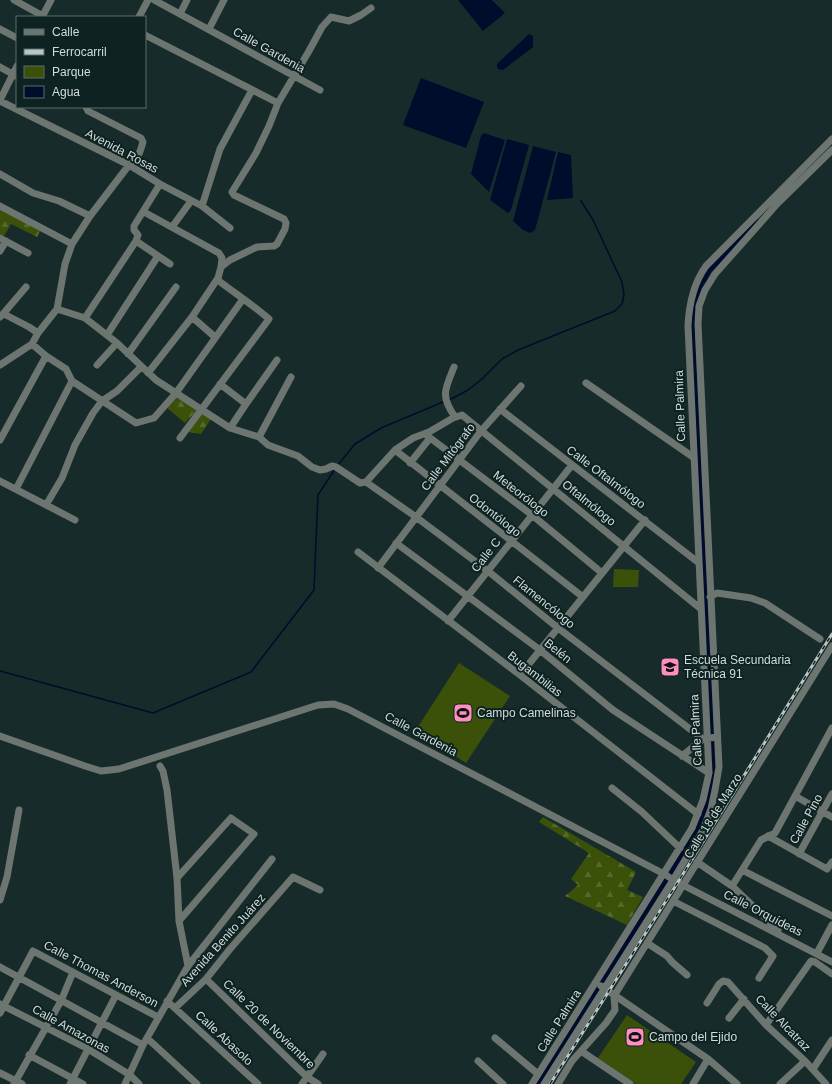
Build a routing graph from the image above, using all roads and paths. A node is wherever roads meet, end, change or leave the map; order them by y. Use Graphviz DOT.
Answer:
graph roads {
  1 [pos="14,0"];
  2 [pos="51,0"];
  3 [pos="148,0"];
  4 [pos="154,0"];
  5 [pos="187,0"];
  6 [pos="224,0"];
  7 [pos="370,8"];
  8 [pos="180,14"];
  9 [pos="43,16"];
  10 [pos="140,16"];
  11 [pos="0,29"];
  12 [pos="208,29"];
  13 [pos="146,36"];
  14 [pos="16,37"];
  15 [pos="0,67"];
  16 [pos="15,76"];
  17 [pos="294,76"];
  18 [pos="252,90"];
  19 [pos="320,90"];
  20 [pos="0,100"];
  21 [pos="278,103"];
  22 [pos="86,108"];
  23 [pos="832,139"];
  24 [pos="832,150"];
  25 [pos="129,165"];
  26 [pos="0,174"];
  27 [pos="160,184"];
  28 [pos="191,201"];
  29 [pos="0,206"];
  30 [pos="202,206"];
  31 [pos="144,212"];
  32 [pos="90,216"];
  33 [pos="172,227"];
  34 [pos="230,228"];
  35 [pos="3,240"];
  36 [pos="136,241"];
  37 [pos="72,244"];
  38 [pos="0,251"];
  39 [pos="28,254"];
  40 [pos="158,256"];
  41 [pos="170,264"];
  42 [pos="221,267"];
  43 [pos="218,278"];
  44 [pos="26,287"];
  45 [pos="176,287"];
  46 [pos="243,299"];
  47 [pos="57,309"];
  48 [pos="1,315"];
  49 [pos="192,317"];
  50 [pos="85,318"];
  51 [pos="38,333"];
  52 [pos="107,335"];
  53 [pos="215,337"];
  54 [pos="117,343"];
  55 [pos="32,344"];
  56 [pos="128,354"];
  57 [pos="46,356"];
  58 [pos="277,360"];
  59 [pos="0,365"];
  60 [pos="97,365"];
  61 [pos="141,367"];
  62 [pos="454,367"];
  63 [pos="148,373"];
  64 [pos="291,377"];
  65 [pos="72,381"];
  66 [pos="586,383"];
  67 [pos="220,384"];
  68 [pos="521,386"];
  69 [pos="176,393"];
  70 [pos="102,401"];
  71 [pos="246,404"];
  72 [pos="201,409"];
  73 [pos="500,410"];
  74 [pos="459,416"];
  75 [pos="230,428"];
  76 [pos="481,431"];
  77 [pos="428,436"];
  78 [pos="259,437"];
  79 [pos="180,438"];
  80 [pos="0,440"];
  81 [pos="395,450"];
  82 [pos="693,457"];
  83 [pos="459,460"];
  84 [pos="410,462"];
  85 [pos="572,465"];
  86 [pos="0,481"];
  87 [pos="366,482"];
  88 [pos="439,486"];
  89 [pos="553,488"];
  90 [pos="16,489"];
  91 [pos="46,505"];
  92 [pos="532,515"];
  93 [pos="416,517"];
  94 [pos="75,520"];
  95 [pos="645,520"];
  96 [pos="511,542"];
  97 [pos="396,543"];
  98 [pos="624,546"];
  99 [pos="358,552"];
  100 [pos="699,563"];
  101 [pos="378,568"];
  102 [pos="488,571"];
  103 [pos="602,573"];
  104 [pos="468,597"];
  105 [pos="583,597"];
  106 [pos="710,597"];
  107 [pos="701,609"];
  108 [pos="448,622"];
  109 [pos="558,628"];
  110 [pos="708,637"];
  111 [pos="820,639"];
  112 [pos="832,646"];
  113 [pos="540,650"];
  114 [pos="520,676"];
  115 [pos="831,732"];
  116 [pos="0,736"];
  117 [pos="710,738"];
  118 [pos="682,756"];
  119 [pos="160,766"];
  120 [pos="709,773"];
  121 [pos="612,788"];
  122 [pos="832,794"];
  123 [pos="795,796"];
  124 [pos="19,810"];
  125 [pos="822,811"];
  126 [pos="698,814"];
  127 [pos="832,817"];
  128 [pos="768,836"];
  129 [pos="680,848"];
  130 [pos="799,854"];
  131 [pos="272,859"];
  132 [pos="698,862"];
  133 [pos="832,862"];
  134 [pos="742,870"];
  135 [pos="664,874"];
  136 [pos="177,878"];
  137 [pos="673,880"];
  138 [pos="683,885"];
  139 [pos="732,886"];
  140 [pos="320,890"];
  141 [pos="0,900"];
  142 [pos="673,901"];
  143 [pos="832,916"];
  144 [pos="179,921"];
  145 [pos="832,925"];
  146 [pos="784,936"];
  147 [pos="647,943"];
  148 [pos="817,954"];
  149 [pos="832,962"];
  150 [pos="188,966"];
  151 [pos="0,967"];
  152 [pos="73,972"];
  153 [pos="832,974"];
  154 [pos="687,975"];
  155 [pos="19,977"];
  156 [pos="759,978"];
  157 [pos="206,979"];
  158 [pos="600,985"];
  159 [pos="116,995"];
  160 [pos="614,996"];
  161 [pos="744,999"];
  162 [pos="60,1001"];
  163 [pos="167,1001"];
  164 [pos="707,1003"];
  165 [pos="2,1005"];
  166 [pos="175,1008"];
  167 [pos="0,1013"];
  168 [pos="158,1016"];
  169 [pos="729,1018"];
  170 [pos="102,1022"];
  171 [pos="766,1025"];
  172 [pos="46,1027"];
  173 [pos="147,1038"];
  174 [pos="495,1038"];
  175 [pos="832,1040"];
  176 [pos="143,1045"];
  177 [pos="88,1049"];
  178 [pos="581,1051"];
  179 [pos="323,1054"];
  180 [pos="29,1055"];
  181 [pos="708,1059"];
  182 [pos="478,1061"];
  183 [pos="805,1061"];
  184 [pos="813,1069"];
  185 [pos="541,1070"];
  186 [pos="0,1073"];
  187 [pos="549,1074"];
  188 [pos="130,1075"];
  189 [pos="307,1077"];
  190 [pos="72,1081"];
  191 [pos="561,1082"];
  192 [pos="17,1083"];
  193 [pos="83,1084"];
  194 [pos="125,1084"];
  195 [pos="139,1084"];
  196 [pos="197,1084"];
  197 [pos="258,1084"];
  198 [pos="302,1084"];
  199 [pos="318,1084"];
  200 [pos="503,1084"];
  201 [pos="532,1084"];
  202 [pos="544,1084"];
  203 [pos="630,1084"];
  204 [pos="692,1084"];
  205 [pos="737,1084"];
  206 [pos="780,1084"];
  207 [pos="826,1084"];
  1 -- 9 [label="street"];
  2 -- 9 [label="street"];
  3 -- 10 [label="street"];
  4 -- 8 [label="street, Calle Gardenia"];
  5 -- 8 [label="street"];
  6 -- 12 [label="street"];
  7 -- 17 [label="street"];
  8 -- 12 [label="street, Calle Gardenia"];
  11 -- 14 [label="street"];
  12 -- 17 [label="street, Calle Gardenia"];
  13 -- 18 [label="street"];
  15 -- 16 [label="street"];
  16 -- 20 [label="street"];
  17 -- 19 [label="street, Calle Gardenia"];
  17 -- 21 [label="street"];
  18 -- 21 [label="street"];
  18 -- 30 [label="street"];
  20 -- 25 [label="street, Avenida Rosas"];
  21 -- 42 [label="street"];
  22 -- 25 [label="street"];
  23 -- 82 [label="street, Calle Palmira"];
  24 -- 106 [label="street"];
  25 -- 27 [label="street, Avenida Rosas"];
  25 -- 32 [label="street"];
  26 -- 32 [label="street"];
  27 -- 28 [label="street, Avenida Rosas"];
  27 -- 31 [label="street"];
  28 -- 30 [label="street, Avenida Rosas"];
  28 -- 33 [label="street"];
  29 -- 37 [label="street"];
  30 -- 34 [label="street, Avenida Rosas"];
  31 -- 33 [label="street"];
  31 -- 36 [label="street"];
  32 -- 37 [label="street"];
  33 -- 42 [label="street"];
  35 -- 38 [label="street"];
  35 -- 39 [label="street"];
  36 -- 40 [label="street"];
  36 -- 50 [label="street"];
  37 -- 47 [label="street"];
  40 -- 41 [label="street"];
  40 -- 52 [label="street"];
  42 -- 43 [label="street"];
  43 -- 46 [label="street"];
  43 -- 49 [label="street"];
  44 -- 48 [label="street"];
  45 -- 56 [label="street"];
  46 -- 53 [label="street"];
  46 -- 67 [label="street"];
  47 -- 50 [label="street, Flamencólogo"];
  47 -- 51 [label="street"];
  48 -- 51 [label="street"];
  49 -- 53 [label="street"];
  49 -- 63 [label="street"];
  50 -- 52 [label="street, Flamencólogo"];
  51 -- 55 [label="street"];
  52 -- 54 [label="street, Flamencólogo"];
  53 -- 69 [label="street"];
  54 -- 56 [label="street, Flamencólogo"];
  54 -- 60 [label="street"];
  55 -- 57 [label="street"];
  55 -- 59 [label="street"];
  56 -- 61 [label="street, Flamencólogo"];
  57 -- 65 [label="street"];
  57 -- 80 [label="street"];
  58 -- 71 [label="street"];
  61 -- 63 [label="street, Flamencólogo"];
  61 -- 70 [label="street"];
  62 -- 74 [label="street"];
  63 -- 69 [label="street, Flamencólogo"];
  64 -- 78 [label="street"];
  65 -- 70 [label="street"];
  65 -- 90 [label="street"];
  66 -- 82 [label="street"];
  67 -- 71 [label="street"];
  67 -- 72 [label="street"];
  68 -- 73 [label="street, Calle Mitógrafo"];
  69 -- 70 [label="street"];
  69 -- 72 [label="street, Flamencólogo"];
  70 -- 91 [label="street"];
  71 -- 75 [label="street"];
  72 -- 75 [label="street, Flamencólogo"];
  72 -- 79 [label="street"];
  73 -- 76 [label="street, Calle Mitógrafo"];
  73 -- 85 [label="street, Calle Oftalmólogo"];
  74 -- 76 [label="street, Oftalmólogo"];
  74 -- 77 [label="street"];
  75 -- 78 [label="street, Flamencólogo"];
  76 -- 83 [label="street, Calle Mitógrafo"];
  76 -- 89 [label="street, Oftalmólogo"];
  77 -- 81 [label="street"];
  77 -- 83 [label="street, Meteorólogo"];
  77 -- 84 [label="street"];
  78 -- 87 [label="street, Flamencólogo"];
  81 -- 84 [label="street, Odontólogo"];
  81 -- 87 [label="street"];
  82 -- 100 [label="street, Calle Palmira"];
  83 -- 88 [label="street, Calle Mitógrafo"];
  83 -- 92 [label="street, Meteorólogo"];
  84 -- 88 [label="street, Odontólogo"];
  85 -- 89 [label="street, Calle C"];
  85 -- 95 [label="street, Calle Oftalmólogo"];
  86 -- 90 [label="street"];
  87 -- 93 [label="street, Flamencólogo"];
  88 -- 93 [label="street, Calle Mitógrafo"];
  88 -- 96 [label="street, Odontólogo"];
  89 -- 92 [label="street, Calle C"];
  89 -- 98 [label="street, Oftalmólogo"];
  90 -- 91 [label="street"];
  91 -- 94 [label="street"];
  92 -- 96 [label="street, Calle C"];
  92 -- 103 [label="street, Meteorólogo"];
  93 -- 97 [label="street, Calle Mitógrafo"];
  93 -- 102 [label="street, Flamencólogo"];
  95 -- 98 [label="street"];
  95 -- 100 [label="street, Calle Oftalmólogo"];
  96 -- 102 [label="street, Calle C"];
  96 -- 105 [label="street, Odontólogo"];
  97 -- 101 [label="street, Calle Mitógrafo"];
  97 -- 104 [label="street, Belén"];
  98 -- 103 [label="street"];
  98 -- 107 [label="street, Oftalmólogo"];
  99 -- 101 [label="street, Bugambilias"];
  100 -- 107 [label="street, Calle Palmira"];
  101 -- 108 [label="street, Bugambilias"];
  102 -- 104 [label="street, Calle C"];
  102 -- 109 [label="street, Flamencólogo"];
  103 -- 105 [label="street"];
  104 -- 108 [label="street, Calle C"];
  104 -- 113 [label="street, Belén"];
  105 -- 109 [label="street"];
  106 -- 110 [label="street"];
  106 -- 111 [label="street"];
  107 -- 110 [label="street, Calle Palmira"];
  108 -- 114 [label="street, Bugambilias"];
  109 -- 113 [label="street"];
  109 -- 117 [label="street, Flamencólogo"];
  110 -- 117 [label="street, Calle Palmira"];
  110 -- 117 [label="street"];
  112 -- 132 [label="street, Calle 18 de Marzo"];
  113 -- 114 [label="street"];
  113 -- 118 [label="street, Belén"];
  114 -- 126 [label="street, Bugambilias"];
  115 -- 123 [label="street"];
  116 -- 135 [label="street, Calle Gardenia"];
  117 -- 118 [label="street"];
  117 -- 120 [label="street, Calle Palmira"];
  117 -- 137 [label="street"];
  118 -- 120 [label="street, Belén"];
  119 -- 136 [label="street"];
  120 -- 126 [label="street, Calle Palmira"];
  121 -- 129 [label="street"];
  122 -- 125 [label="street, Calle Pino"];
  123 -- 125 [label="street"];
  123 -- 128 [label="street"];
  124 -- 141 [label="street"];
  125 -- 127 [label="street"];
  125 -- 130 [label="street, Calle Pino"];
  126 -- 129 [label="street, Calle Palmira"];
  128 -- 130 [label="street"];
  128 -- 134 [label="street"];
  129 -- 135 [label="street, Calle Palmira"];
  130 -- 133 [label="street"];
  131 -- 150 [label="street, Avenida Benito Juárez"];
  132 -- 138 [label="street, Calle 18 de Marzo"];
  132 -- 139 [label="street"];
  134 -- 139 [label="street"];
  134 -- 143 [label="street"];
  135 -- 137 [label="street, Calle Gardenia"];
  135 -- 158 [label="street, Calle Palmira"];
  136 -- 144 [label="street"];
  136 -- 144 [label="street"];
  137 -- 138 [label="street, Calle Orquídeas"];
  137 -- 158 [label="street"];
  138 -- 142 [label="street, Calle 18 de Marzo"];
  138 -- 146 [label="street, Calle Orquídeas"];
  139 -- 146 [label="street"];
  140 -- 157 [label="street, Avenida Benito Juárez"];
  142 -- 147 [label="street, Calle 18 de Marzo"];
  142 -- 156 [label="street"];
  144 -- 150 [label="street"];
  145 -- 148 [label="street"];
  146 -- 148 [label="street, Calle Orquídeas"];
  147 -- 154 [label="street"];
  147 -- 160 [label="street, Calle 18 de Marzo"];
  148 -- 149 [label="street, Calle Orquídeas"];
  150 -- 163 [label="street, Avenida Benito Juárez"];
  151 -- 155 [label="street"];
  152 -- 155 [label="street, Calle Thomas Anderson"];
  152 -- 159 [label="street, Calle Thomas Anderson"];
  152 -- 162 [label="street"];
  153 -- 171 [label="street"];
  155 -- 162 [label="street"];
  155 -- 165 [label="street"];
  157 -- 166 [label="street, Avenida Benito Juárez"];
  157 -- 189 [label="street, Calle 20 de Noviembre"];
  158 -- 160 [label="street"];
  158 -- 185 [label="street, Calle Palmira"];
  158 -- 187 [label="street"];
  159 -- 168 [label="street, Calle Thomas Anderson"];
  159 -- 170 [label="street"];
  160 -- 178 [label="street"];
  160 -- 181 [label="street"];
  161 -- 164 [label="street, Calle Alcatraz"];
  161 -- 169 [label="street"];
  161 -- 171 [label="street, Calle Alcatraz"];
  162 -- 170 [label="street"];
  162 -- 172 [label="street"];
  163 -- 166 [label="street"];
  163 -- 168 [label="street, Avenida Benito Juárez"];
  165 -- 167 [label="street"];
  165 -- 172 [label="street, Calle Amazonas"];
  166 -- 197 [label="street, Calle Abasolo"];
  168 -- 173 [label="street, Avenida Benito Juárez"];
  170 -- 176 [label="street"];
  170 -- 177 [label="street"];
  171 -- 183 [label="street, Calle Alcatraz"];
  172 -- 177 [label="street, Calle Amazonas"];
  172 -- 180 [label="street"];
  173 -- 176 [label="street, Avenida Benito Juárez"];
  173 -- 196 [label="street"];
  174 -- 185 [label="street"];
  175 -- 184 [label="street"];
  176 -- 188 [label="street, Avenida Benito Juárez"];
  177 -- 188 [label="street, Calle Amazonas"];
  177 -- 190 [label="street"];
  178 -- 191 [label="street"];
  178 -- 203 [label="street"];
  179 -- 189 [label="street"];
  180 -- 190 [label="street"];
  180 -- 192 [label="street"];
  181 -- 204 [label="street"];
  181 -- 205 [label="street"];
  182 -- 200 [label="street"];
  183 -- 184 [label="street, Calle Alcatraz"];
  183 -- 206 [label="street"];
  184 -- 207 [label="street, Calle Alcatraz"];
  185 -- 187 [label="street"];
  185 -- 201 [label="street, Calle Palmira"];
  186 -- 192 [label="street"];
  187 -- 202 [label="street"];
  188 -- 194 [label="street, Avenida Benito Juárez"];
  188 -- 195 [label="street, Calle Amazonas"];
  189 -- 198 [label="street"];
  189 -- 199 [label="street, Calle 20 de Noviembre"];
  190 -- 193 [label="street"];
}
